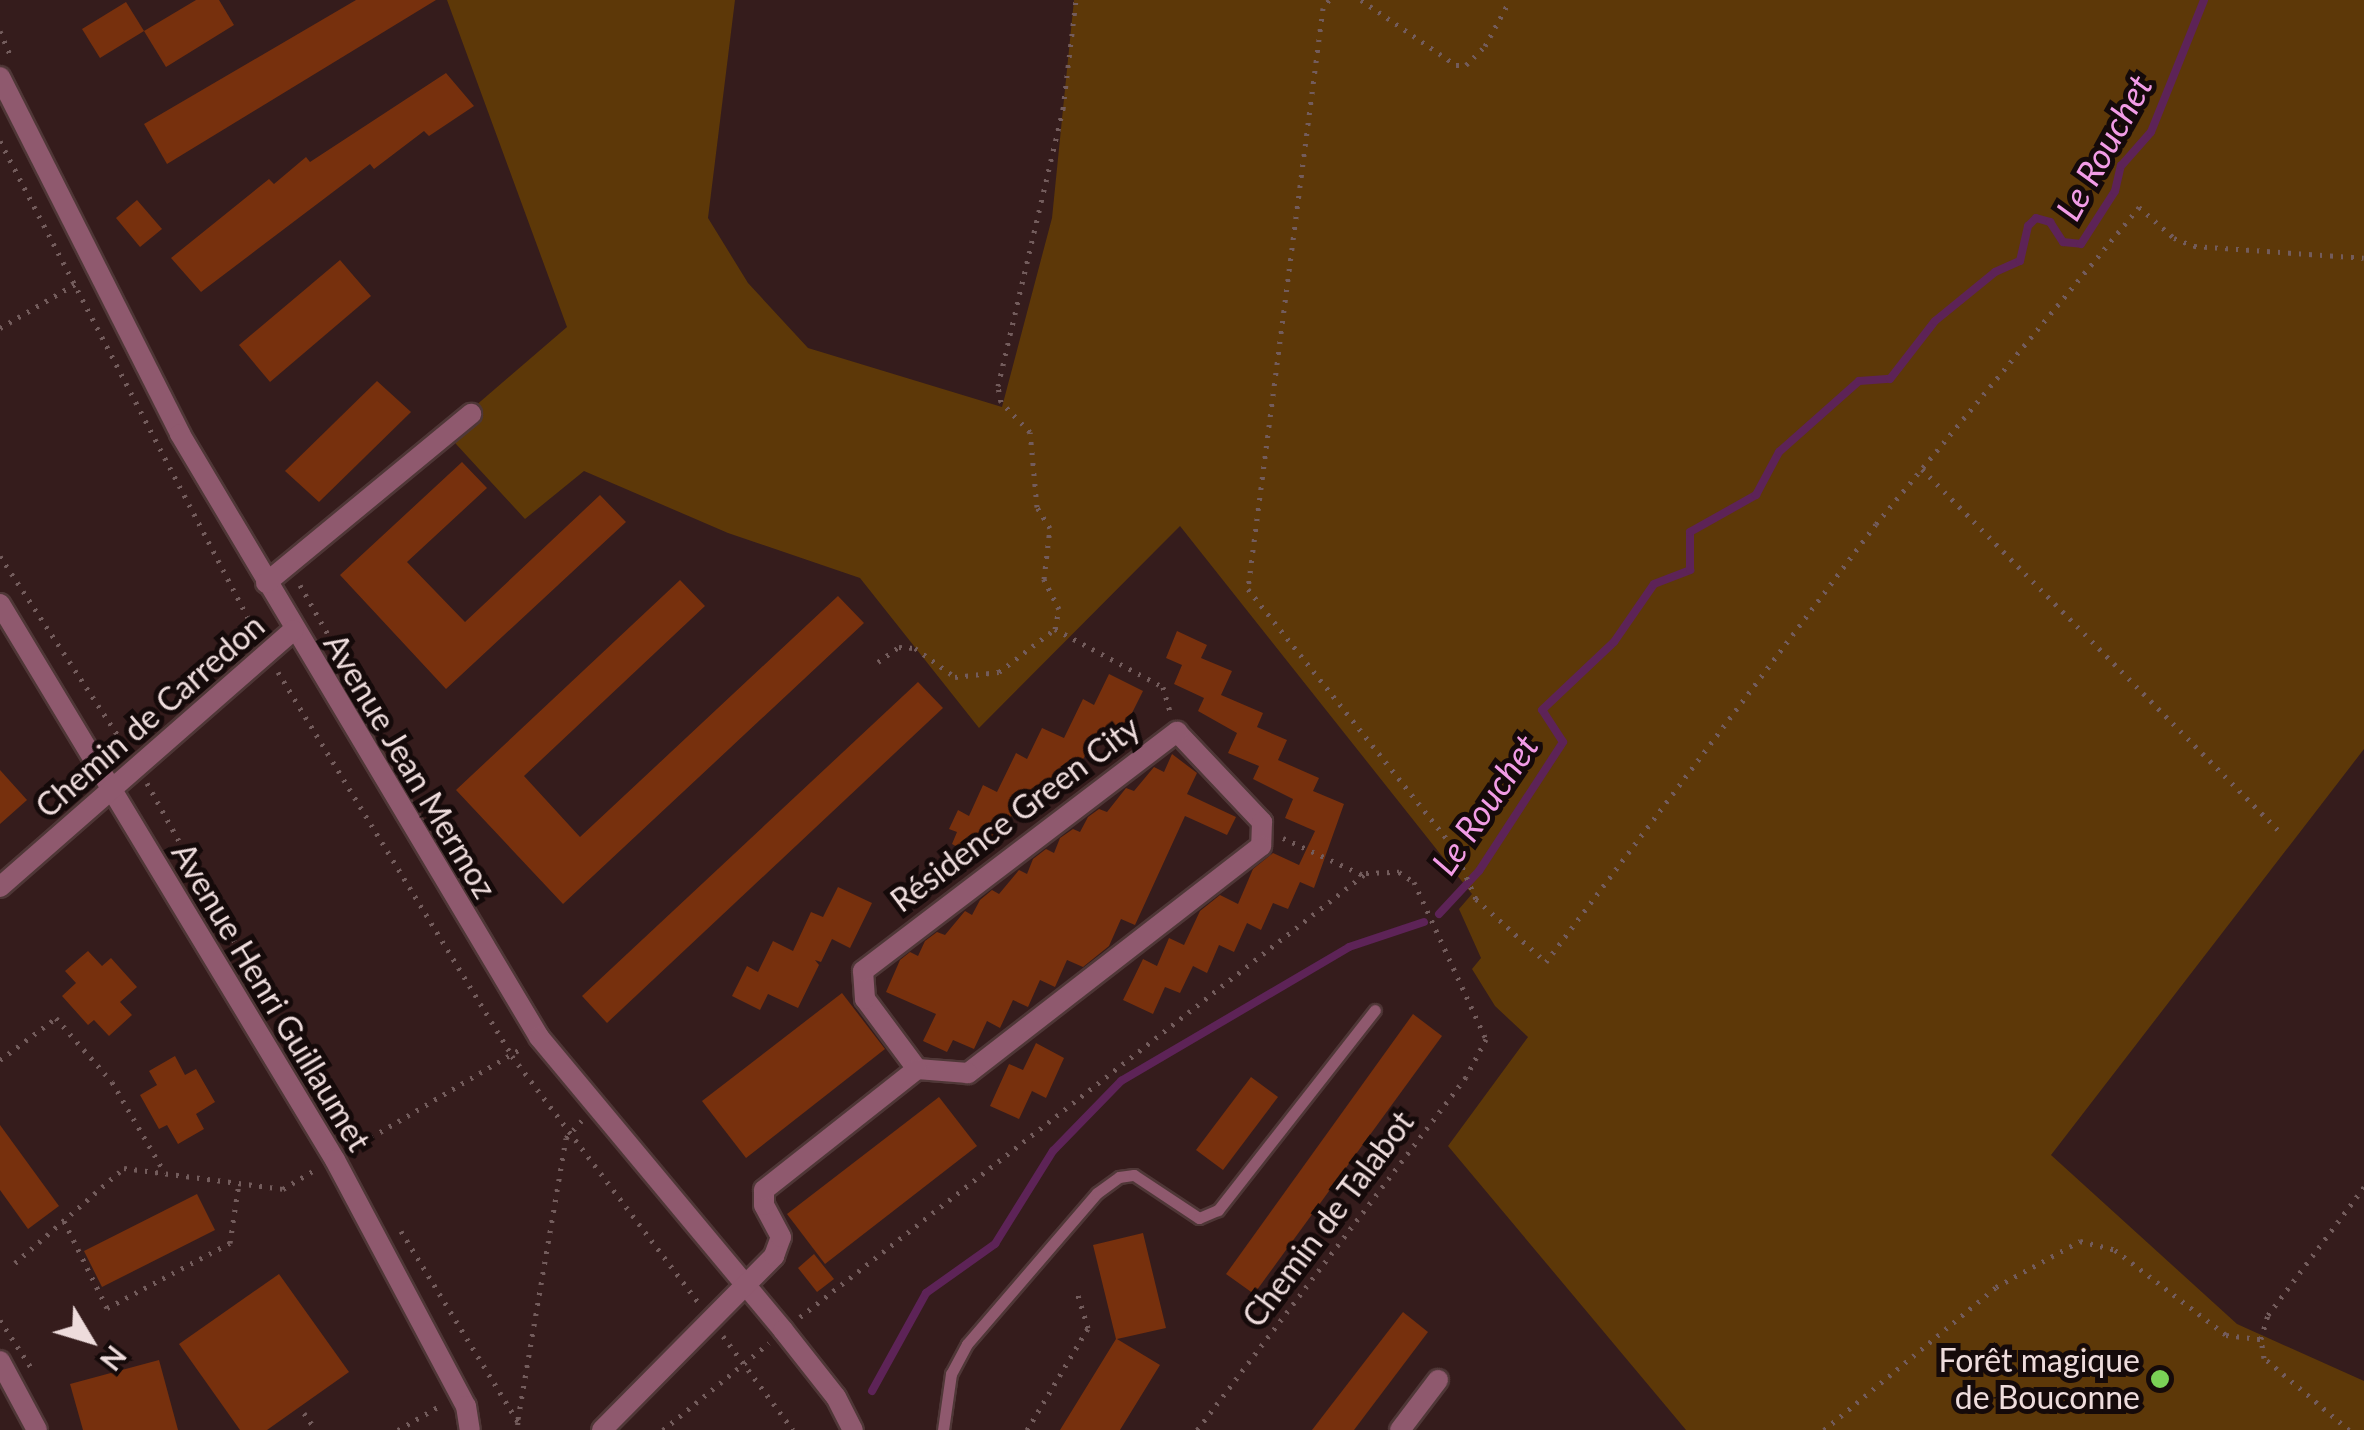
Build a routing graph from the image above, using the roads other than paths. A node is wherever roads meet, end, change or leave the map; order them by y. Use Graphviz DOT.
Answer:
graph roads {
  1 [pos="7,70"];
  2 [pos="471,414"];
  3 [pos="266,583"];
  4 [pos="0,604"];
  5 [pos="294,630"];
  6 [pos="111,790"];
  7 [pos="0,887"];
  8 [pos="1375,1010"];
  9 [pos="917,1069"];
  10 [pos="745,1289"];
  11 [pos="0,1361"];
  12 [pos="1438,1380"];
  13 [pos="37,1430"];
  14 [pos="470,1430"];
  15 [pos="602,1430"];
  16 [pos="853,1430"];
  17 [pos="943,1430"];
  18 [pos="1400,1430"];
  1 -- 3 [label="street, Avenue Jean Mermoz"];
  2 -- 3 [label="street"];
  3 -- 5 [label="street, Avenue Jean Mermoz"];
  4 -- 6 [label="street, Avenue Henri Guillaumet"];
  5 -- 6 [label="street, Chemin de Carredon"];
  5 -- 10 [label="street, Avenue Jean Mermoz"];
  6 -- 7 [label="street, Chemin de Carredon"];
  6 -- 14 [label="street, Avenue Henri Guillaumet"];
  8 -- 17 [label="lane"];
  9 -- 9 [label="street, Résidence Green City"];
  9 -- 10 [label="street"];
  10 -- 15 [label="street"];
  10 -- 16 [label="street, Avenue Jean Mermoz"];
  11 -- 13 [label="street"];
  12 -- 18 [label="street"];
}
